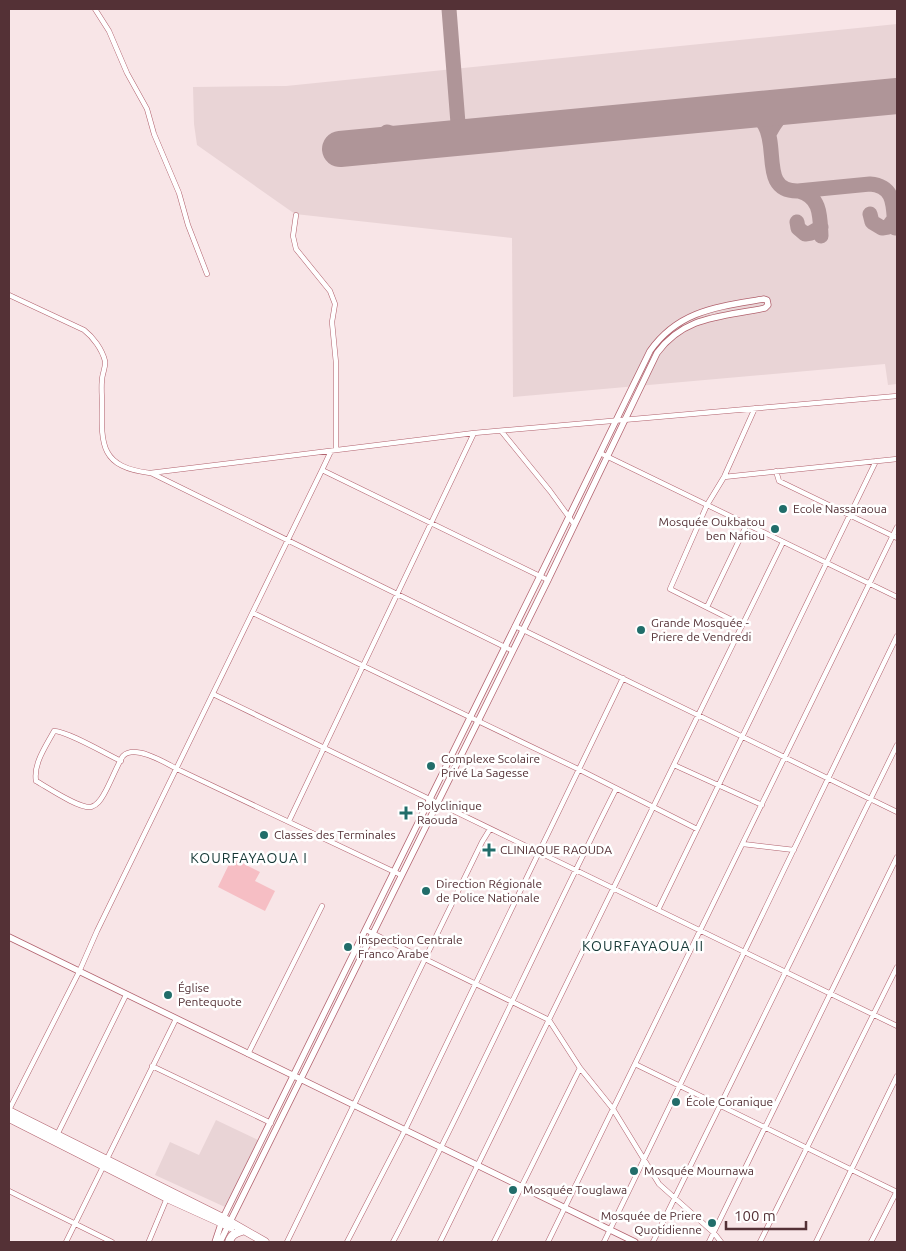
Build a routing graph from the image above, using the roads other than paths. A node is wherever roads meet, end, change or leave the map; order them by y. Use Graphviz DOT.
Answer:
graph roads {
  1 [pos="95,9"];
  2 [pos="296,214"];
  3 [pos="207,274"];
  4 [pos="9,295"];
  5 [pos="897,396"];
  6 [pos="756,408"];
  7 [pos="625,420"];
  8 [pos="616,421"];
  9 [pos="502,432"];
  10 [pos="474,434"];
  11 [pos="333,450"];
  12 [pos="600,453"];
  13 [pos="608,456"];
  14 [pos="897,459"];
  15 [pos="876,461"];
  16 [pos="322,470"];
  17 [pos="776,471"];
  18 [pos="150,473"];
  19 [pos="724,477"];
  20 [pos="707,505"];
  21 [pos="850,515"];
  22 [pos="568,517"];
  23 [pos="431,524"];
  24 [pos="574,524"];
  25 [pos="747,524"];
  26 [pos="897,527"];
  27 [pos="895,537"];
  28 [pos="288,540"];
  29 [pos="783,542"];
  30 [pos="827,563"];
  31 [pos="540,576"];
  32 [pos="548,580"];
  33 [pos="870,584"];
  34 [pos="397,594"];
  35 [pos="897,597"];
  36 [pos="706,607"];
  37 [pos="253,613"];
  38 [pos="742,625"];
  39 [pos="515,626"];
  40 [pos="522,629"];
  41 [pos="897,636"];
  42 [pos="505,647"];
  43 [pos="512,650"];
  44 [pos="362,665"];
  45 [pos="624,678"];
  46 [pos="213,694"];
  47 [pos="698,715"];
  48 [pos="474,719"];
  49 [pos="742,736"];
  50 [pos="897,745"];
  51 [pos="323,747"];
  52 [pos="451,755"];
  53 [pos="785,757"];
  54 [pos="458,759"];
  55 [pos="121,761"];
  56 [pos="674,764"];
  57 [pos="177,769"];
  58 [pos="578,769"];
  59 [pos="828,778"];
  60 [pos="718,785"];
  61 [pos="616,789"];
  62 [pos="430,799"];
  63 [pos="870,799"];
  64 [pos="436,802"];
  65 [pos="762,805"];
  66 [pos="653,808"];
  67 [pos="897,812"];
  68 [pos="289,821"];
  69 [pos="490,828"];
  70 [pos="697,829"];
  71 [pos="743,844"];
  72 [pos="794,850"];
  73 [pos="539,852"];
  74 [pos="897,856"];
  75 [pos="576,870"];
  76 [pos="394,872"];
  77 [pos="401,875"];
  78 [pos="613,888"];
  79 [pos="322,906"];
  80 [pos="658,910"];
  81 [pos="366,930"];
  82 [pos="700,930"];
  83 [pos="372,933"];
  84 [pos="9,938"];
  85 [pos="744,952"];
  86 [pos="426,960"];
  87 [pos="897,967"];
  88 [pos="79,972"];
  89 [pos="786,972"];
  90 [pos="475,984"];
  91 [pos="830,994"];
  92 [pos="126,995"];
  93 [pos="512,1003"];
  94 [pos="874,1014"];
  95 [pos="176,1019"];
  96 [pos="549,1020"];
  97 [pos="897,1026"];
  98 [pos="248,1054"];
  99 [pos="635,1064"];
  100 [pos="152,1066"];
  101 [pos="580,1068"];
  102 [pos="294,1076"];
  103 [pos="897,1076"];
  104 [pos="300,1079"];
  105 [pos="680,1085"];
  106 [pos="354,1105"];
  107 [pos="720,1105"];
  108 [pos="613,1109"];
  109 [pos="9,1110"];
  110 [pos="9,1118"];
  111 [pos="271,1123"];
  112 [pos="765,1128"];
  113 [pos="405,1130"];
  114 [pos="57,1135"];
  115 [pos="442,1148"];
  116 [pos="806,1148"];
  117 [pos="644,1160"];
  118 [pos="105,1162"];
  119 [pos="479,1166"];
  120 [pos="851,1170"];
  121 [pos="522,1187"];
  122 [pos="9,1190"];
  123 [pos="897,1192"];
  124 [pos="168,1198"];
  125 [pos="674,1199"];
  126 [pos="565,1208"];
  127 [pos="225,1222"];
  128 [pos="75,1224"];
  129 [pos="610,1230"];
  130 [pos="246,1232"];
  131 [pos="714,1233"];
  132 [pos="222,1240"];
  133 [pos="66,1242"];
  134 [pos="112,1242"];
  135 [pos="149,1242"];
  136 [pos="215,1242"];
  137 [pos="229,1242"];
  138 [pos="266,1242"];
  139 [pos="287,1242"];
  140 [pos="347,1242"];
  141 [pos="393,1242"];
  142 [pos="440,1242"];
  143 [pos="494,1242"];
  144 [pos="548,1242"];
  145 [pos="604,1242"];
  146 [pos="635,1242"];
  147 [pos="653,1242"];
  148 [pos="709,1242"];
  149 [pos="721,1242"];
  150 [pos="760,1242"];
  151 [pos="816,1242"];
  152 [pos="871,1242"];
  1 -- 3 [label="street"];
  2 -- 11 [label="street"];
  4 -- 18 [label="street"];
  5 -- 6 [label="street"];
  6 -- 7 [label="street"];
  6 -- 19 [label="street"];
  7 -- 8 [label="street"];
  7 -- 8 [label="street"];
  7 -- 13 [label="street"];
  8 -- 9 [label="street"];
  8 -- 12 [label="street"];
  9 -- 10 [label="street"];
  9 -- 22 [label="street"];
  10 -- 11 [label="street"];
  10 -- 23 [label="street"];
  11 -- 16 [label="street"];
  11 -- 18 [label="street"];
  12 -- 13 [label="street"];
  12 -- 22 [label="street"];
  13 -- 20 [label="street"];
  13 -- 24 [label="street"];
  14 -- 15 [label="street"];
  15 -- 17 [label="street"];
  15 -- 21 [label="street"];
  16 -- 23 [label="street"];
  16 -- 28 [label="street"];
  17 -- 19 [label="street"];
  17 -- 21 [label="street"];
  18 -- 28 [label="street"];
  19 -- 20 [label="street"];
  20 -- 25 [label="street"];
  20 -- 36 [label="street"];
  21 -- 27 [label="street"];
  21 -- 30 [label="street"];
  22 -- 24 [label="street"];
  22 -- 31 [label="street"];
  23 -- 31 [label="street"];
  23 -- 34 [label="street"];
  24 -- 32 [label="street"];
  25 -- 29 [label="street"];
  25 -- 36 [label="street"];
  26 -- 27 [label="street"];
  27 -- 33 [label="street"];
  28 -- 34 [label="street"];
  28 -- 37 [label="street"];
  29 -- 30 [label="street"];
  29 -- 38 [label="street"];
  30 -- 33 [label="street"];
  30 -- 49 [label="street"];
  31 -- 32 [label="street"];
  31 -- 39 [label="street"];
  32 -- 40 [label="street"];
  33 -- 35 [label="street"];
  33 -- 53 [label="street"];
  34 -- 42 [label="street"];
  34 -- 44 [label="street"];
  36 -- 38 [label="street"];
  37 -- 44 [label="street"];
  37 -- 46 [label="street"];
  38 -- 47 [label="street"];
  39 -- 40 [label="street"];
  39 -- 42 [label="street"];
  40 -- 43 [label="street"];
  40 -- 45 [label="street"];
  41 -- 59 [label="street"];
  42 -- 43 [label="street"];
  42 -- 48 [label="street"];
  43 -- 48 [label="street"];
  44 -- 48 [label="street"];
  44 -- 51 [label="street"];
  45 -- 47 [label="street"];
  45 -- 58 [label="street"];
  46 -- 51 [label="street"];
  46 -- 57 [label="street"];
  47 -- 49 [label="street"];
  47 -- 56 [label="street"];
  48 -- 52 [label="street"];
  48 -- 54 [label="street"];
  48 -- 58 [label="street"];
  49 -- 53 [label="street"];
  49 -- 60 [label="street"];
  50 -- 63 [label="street"];
  51 -- 62 [label="street"];
  51 -- 68 [label="street"];
  52 -- 54 [label="street"];
  52 -- 62 [label="street"];
  53 -- 59 [label="street"];
  53 -- 65 [label="street"];
  54 -- 64 [label="street"];
  55 -- 57 [label="street"];
  56 -- 60 [label="street"];
  56 -- 66 [label="street"];
  57 -- 68 [label="street"];
  57 -- 88 [label="street"];
  58 -- 61 [label="street"];
  58 -- 73 [label="street"];
  59 -- 63 [label="street"];
  59 -- 72 [label="street"];
  60 -- 65 [label="street"];
  60 -- 70 [label="street"];
  61 -- 66 [label="street"];
  61 -- 75 [label="street"];
  62 -- 64 [label="street"];
  62 -- 76 [label="street"];
  63 -- 67 [label="street"];
  63 -- 89 [label="street"];
  64 -- 69 [label="street"];
  64 -- 77 [label="street"];
  65 -- 71 [label="street"];
  66 -- 70 [label="street"];
  66 -- 78 [label="street"];
  68 -- 76 [label="street"];
  69 -- 73 [label="street"];
  69 -- 86 [label="street"];
  70 -- 80 [label="street"];
  71 -- 72 [label="street"];
  71 -- 82 [label="street"];
  72 -- 85 [label="street"];
  73 -- 75 [label="street"];
  73 -- 90 [label="street"];
  74 -- 91 [label="street"];
  75 -- 78 [label="street"];
  75 -- 93 [label="street"];
  76 -- 77 [label="street"];
  76 -- 81 [label="street"];
  77 -- 83 [label="street"];
  78 -- 80 [label="street"];
  78 -- 96 [label="street"];
  79 -- 98 [label="street"];
  80 -- 82 [label="street"];
  81 -- 83 [label="street"];
  81 -- 102 [label="street"];
  82 -- 85 [label="street"];
  82 -- 99 [label="street"];
  83 -- 86 [label="street"];
  83 -- 104 [label="street"];
  84 -- 88 [label="street"];
  85 -- 89 [label="street"];
  85 -- 105 [label="street"];
  86 -- 90 [label="street"];
  86 -- 106 [label="street"];
  87 -- 94 [label="street"];
  88 -- 92 [label="street"];
  88 -- 109 [label="street"];
  89 -- 91 [label="street"];
  89 -- 107 [label="street"];
  90 -- 93 [label="street"];
  90 -- 113 [label="street"];
  91 -- 94 [label="street"];
  91 -- 112 [label="street"];
  92 -- 95 [label="street"];
  92 -- 114 [label="street"];
  93 -- 96 [label="street"];
  93 -- 115 [label="street"];
  94 -- 97 [label="street"];
  94 -- 116 [label="street"];
  95 -- 98 [label="street"];
  95 -- 100 [label="street"];
  96 -- 101 [label="street"];
  96 -- 119 [label="street"];
  98 -- 102 [label="street"];
  99 -- 105 [label="street"];
  99 -- 108 [label="street"];
  100 -- 111 [label="street"];
  100 -- 118 [label="street"];
  101 -- 108 [label="street"];
  101 -- 121 [label="street"];
  102 -- 104 [label="street"];
  102 -- 111 [label="street"];
  103 -- 120 [label="street"];
  104 -- 106 [label="street"];
  104 -- 127 [label="street"];
  105 -- 107 [label="street"];
  105 -- 117 [label="street"];
  106 -- 113 [label="street"];
  106 -- 139 [label="street"];
  107 -- 112 [label="street"];
  107 -- 125 [label="street"];
  108 -- 117 [label="street"];
  108 -- 126 [label="street"];
  109 -- 114 [label="main road"];
  110 -- 118 [label="main road"];
  111 -- 127 [label="street"];
  112 -- 116 [label="street"];
  112 -- 131 [label="street"];
  113 -- 115 [label="street"];
  113 -- 140 [label="street"];
  114 -- 118 [label="main road"];
  115 -- 119 [label="street"];
  115 -- 141 [label="street"];
  116 -- 120 [label="street"];
  116 -- 150 [label="street"];
  117 -- 125 [label="street"];
  117 -- 129 [label="street"];
  118 -- 124 [label="main road"];
  118 -- 127 [label="main road"];
  118 -- 128 [label="street"];
  119 -- 121 [label="street"];
  119 -- 142 [label="street"];
  120 -- 123 [label="street"];
  120 -- 151 [label="street"];
  121 -- 126 [label="street"];
  121 -- 143 [label="street"];
  122 -- 128 [label="street"];
  123 -- 152 [label="street"];
  124 -- 127 [label="main road"];
  124 -- 135 [label="street"];
  125 -- 131 [label="street"];
  125 -- 147 [label="street"];
  126 -- 129 [label="street"];
  126 -- 144 [label="street"];
  127 -- 130 [label="main road"];
  127 -- 132 [label="street"];
  127 -- 136 [label="street"];
  128 -- 133 [label="street"];
  128 -- 134 [label="street"];
  129 -- 145 [label="street"];
  129 -- 146 [label="street"];
  130 -- 137 [label="main road"];
  130 -- 138 [label="main road"];
  131 -- 148 [label="street"];
  131 -- 149 [label="street"];
}
